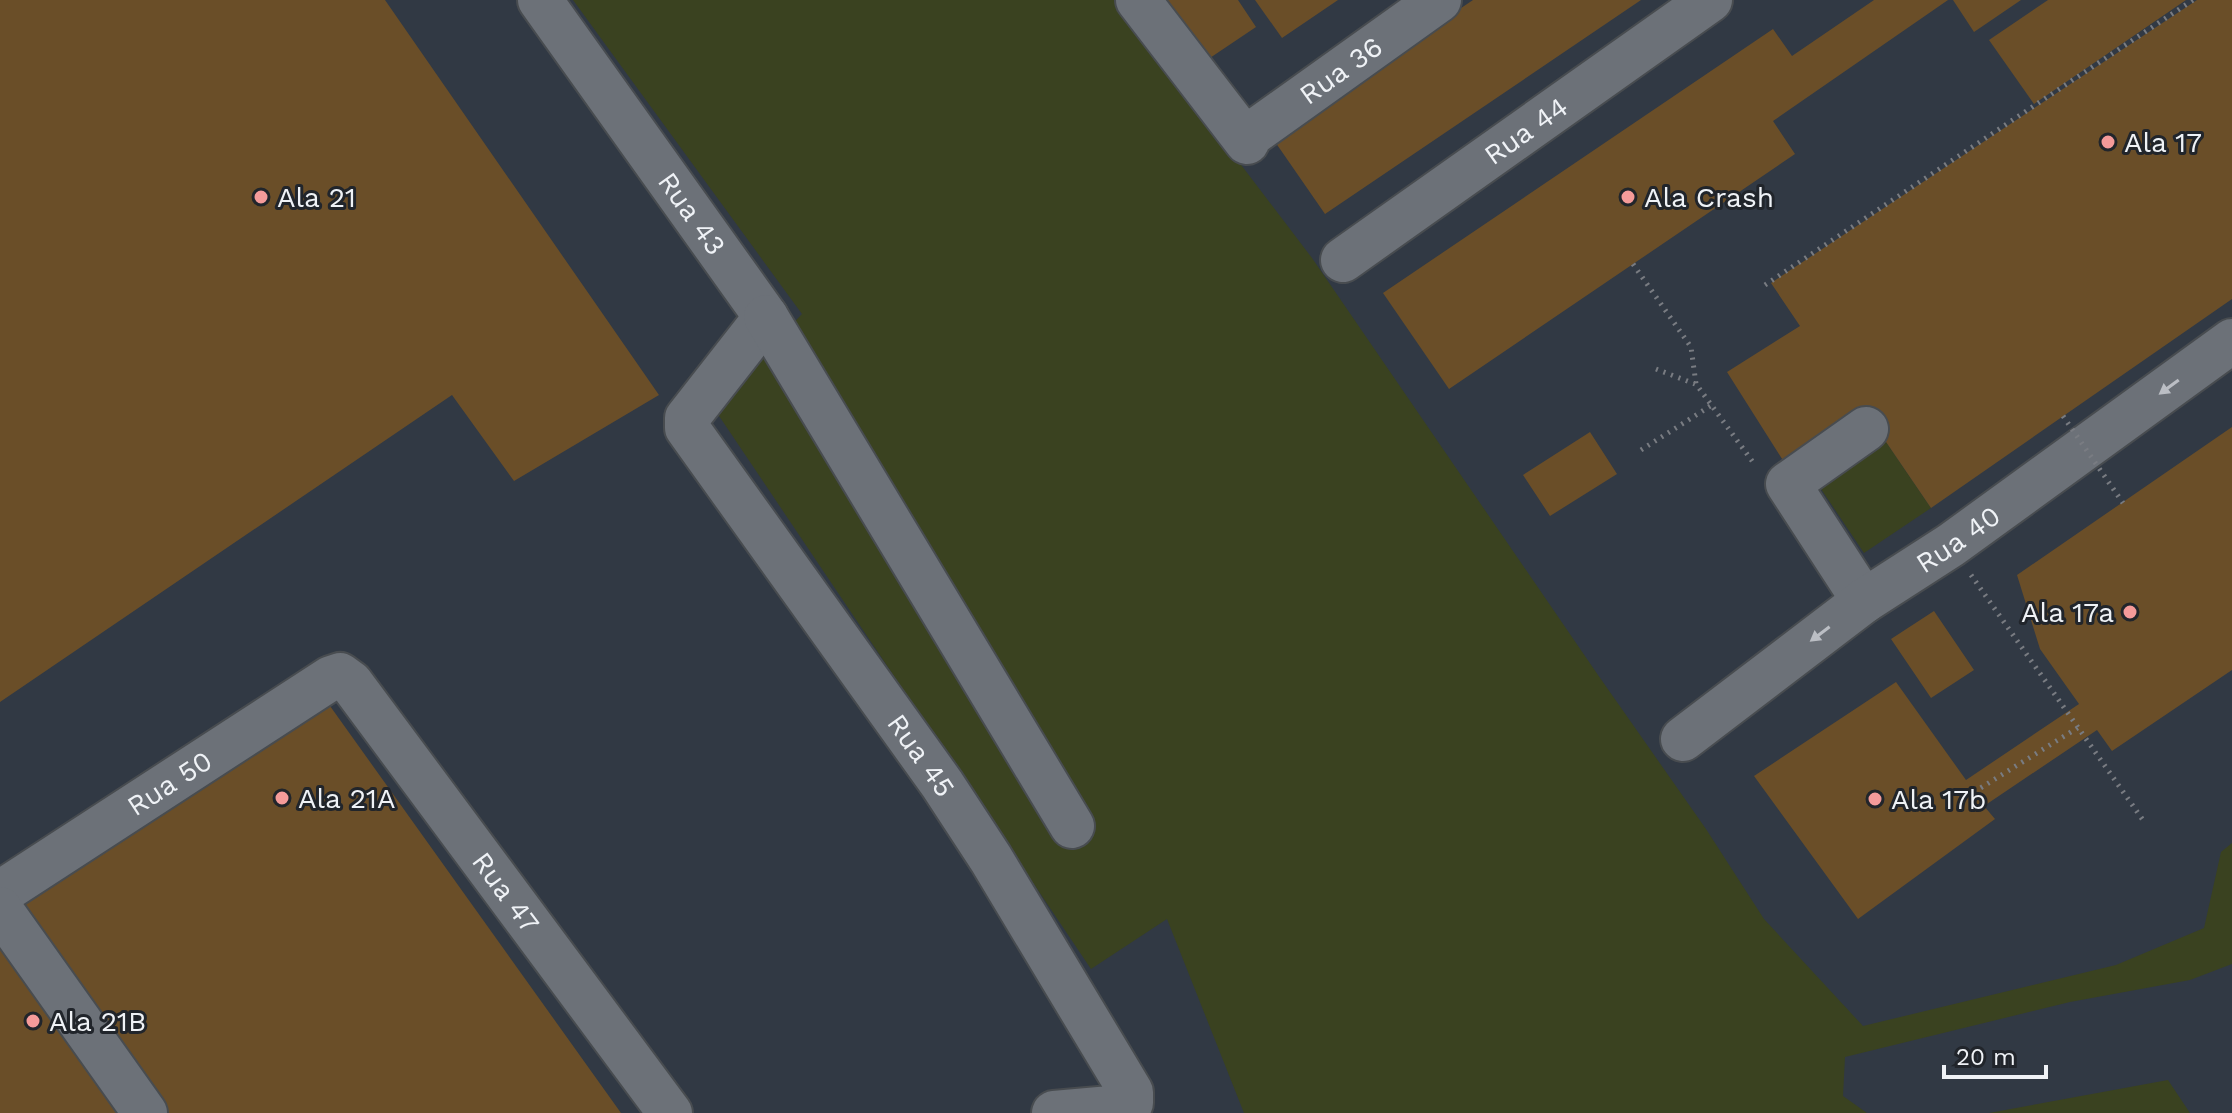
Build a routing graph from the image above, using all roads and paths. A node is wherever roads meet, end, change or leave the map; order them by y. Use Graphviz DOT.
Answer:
graph roads {
  1 [pos="540,0"];
  2 [pos="1138,0"];
  3 [pos="1439,0"];
  4 [pos="1710,0"];
  5 [pos="2193,0"];
  6 [pos="1343,260"];
  7 [pos="1633,264"];
  8 [pos="1765,285"];
  9 [pos="766,317"];
  10 [pos="2232,341"];
  11 [pos="1656,369"];
  12 [pos="1696,384"];
  13 [pos="1712,405"];
  14 [pos="2063,416"];
  15 [pos="1866,429"];
  16 [pos="1641,450"];
  17 [pos="1761,474"];
  18 [pos="2123,503"];
  19 [pos="1951,545"];
  20 [pos="1864,601"];
  21 [pos="340,675"];
  22 [pos="2079,727"];
  23 [pos="1683,739"];
  24 [pos="1974,792"];
  25 [pos="2145,823"];
  26 [pos="1072,826"];
  27 [pos="0,893"];
  28 [pos="0,909"];
  29 [pos="145,1113"];
  30 [pos="670,1113"];
  31 [pos="1054,1113"];
  1 -- 9 [label="lane, Rua 43"];
  2 -- 3 [label="lane, Rua 36"];
  4 -- 6 [label="lane, Rua 44"];
  5 -- 8 [label="path"];
  7 -- 12 [label="path"];
  9 -- 26 [label="lane, Rua 43"];
  9 -- 31 [label="lane, Rua 45"];
  10 -- 19 [label="lane, Rua 40, one-way"];
  11 -- 12 [label="path"];
  12 -- 13 [label="path"];
  13 -- 16 [label="path"];
  13 -- 17 [label="path"];
  14 -- 18 [label="path, bridge"];
  15 -- 20 [label="lane"];
  19 -- 20 [label="lane, Rua 40"];
  19 -- 22 [label="path"];
  20 -- 23 [label="lane, Rua 40, one-way"];
  21 -- 27 [label="lane, Rua 50"];
  21 -- 30 [label="lane, Rua 47"];
  22 -- 24 [label="path"];
  22 -- 25 [label="path"];
  28 -- 29 [label="lane"];
}
